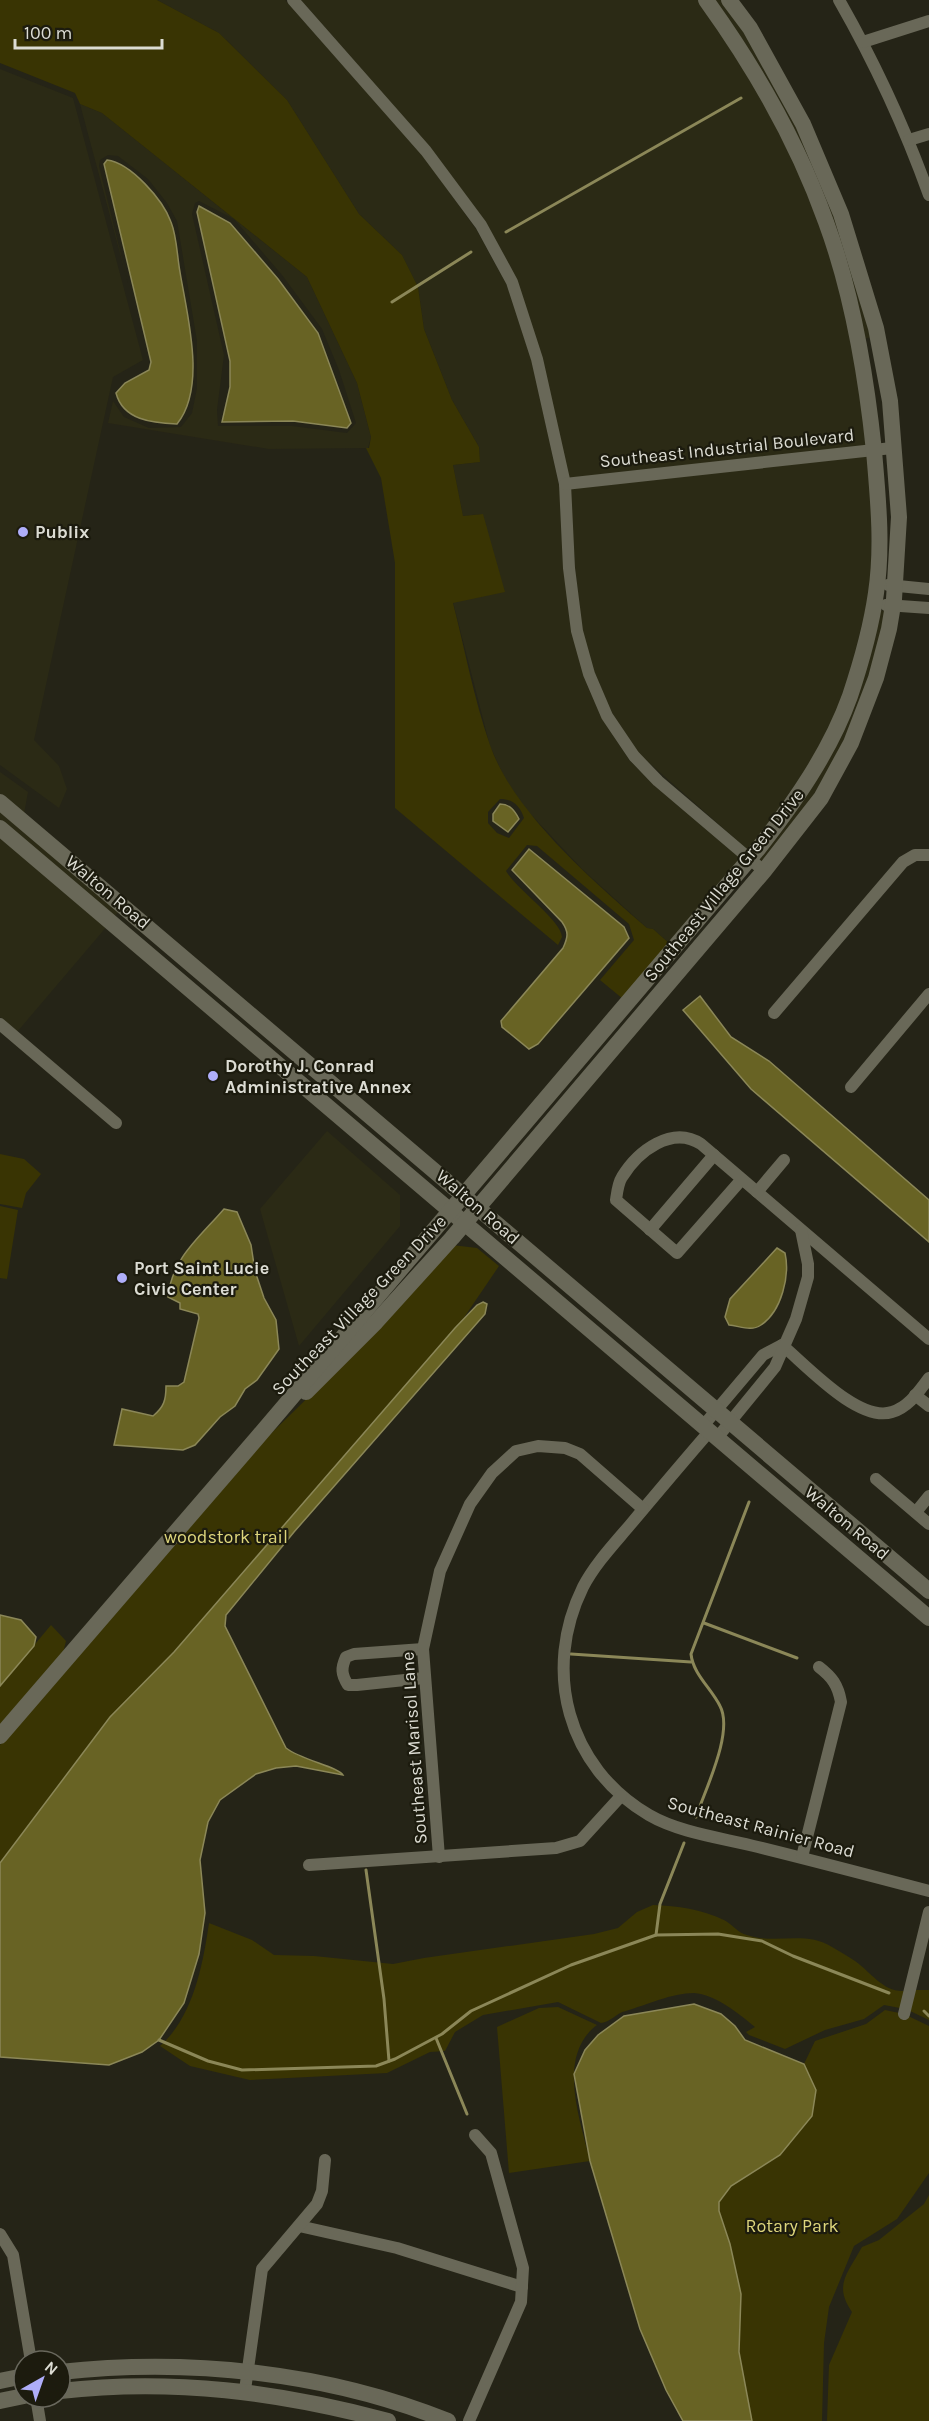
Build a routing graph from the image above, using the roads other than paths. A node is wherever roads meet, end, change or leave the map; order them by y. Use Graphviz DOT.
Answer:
graph roads {
  1 [pos="293,0"];
  2 [pos="706,0"];
  3 [pos="729,0"];
  4 [pos="838,0"];
  5 [pos="929,21"];
  6 [pos="863,42"];
  7 [pos="929,134"];
  8 [pos="909,140"];
  9 [pos="929,195"];
  10 [pos="879,341"];
  11 [pos="859,345"];
  12 [pos="892,448"];
  13 [pos="874,450"];
  14 [pos="565,484"];
  15 [pos="877,583"];
  16 [pos="895,586"];
  17 [pos="929,589"];
  18 [pos="893,604"];
  19 [pos="873,606"];
  20 [pos="929,608"];
  21 [pos="0,802"];
  22 [pos="0,828"];
  23 [pos="929,855"];
  24 [pos="750,859"];
  25 [pos="764,871"];
  26 [pos="133,939"];
  27 [pos="224,990"];
  28 [pos="929,994"];
  29 [pos="207,1002"];
  30 [pos="774,1013"];
  31 [pos="0,1024"];
  32 [pos="299,1056"];
  33 [pos="851,1087"];
  34 [pos="116,1123"];
  35 [pos="714,1155"];
  36 [pos="784,1160"];
  37 [pos="742,1179"];
  38 [pos="758,1192"];
  39 [pos="463,1194"];
  40 [pos="478,1207"];
  41 [pos="450,1209"];
  42 [pos="465,1222"];
  43 [pos="650,1230"];
  44 [pos="801,1230"];
  45 [pos="929,1339"];
  46 [pos="782,1345"];
  47 [pos="929,1378"];
  48 [pos="915,1395"];
  49 [pos="929,1406"];
  50 [pos="716,1410"];
  51 [pos="730,1422"];
  52 [pos="709,1432"];
  53 [pos="257,1438"];
  54 [pos="876,1479"];
  55 [pos="929,1496"];
  56 [pos="644,1509"];
  57 [pos="916,1512"];
  58 [pos="929,1524"];
  59 [pos="929,1591"];
  60 [pos="929,1618"];
  61 [pos="423,1649"];
  62 [pos="819,1667"];
  63 [pos="424,1678"];
  64 [pos="0,1736"];
  65 [pos="621,1796"];
  66 [pos="439,1857"];
  67 [pos="802,1857"];
  68 [pos="309,1865"];
  69 [pos="929,1891"];
  70 [pos="929,1912"];
  71 [pos="904,2014"];
  72 [pos="475,2135"];
  73 [pos="325,2160"];
  74 [pos="299,2226"];
  75 [pos="0,2234"];
  76 [pos="522,2287"];
  77 [pos="29,2349"];
  78 [pos="72,2371"];
  79 [pos="249,2372"];
  80 [pos="72,2390"];
  81 [pos="245,2390"];
  82 [pos="388,2421"];
  83 [pos="448,2421"];
  84 [pos="469,2421"];
  1 -- 14 [label="street"];
  2 -- 11 [label="street, Southeast Village Green Drive"];
  3 -- 10 [label="street, Southeast Village Green Drive"];
  4 -- 6 [label="street"];
  5 -- 6 [label="street"];
  6 -- 8 [label="street"];
  7 -- 8 [label="street"];
  8 -- 9 [label="street"];
  10 -- 11 [label="street"];
  10 -- 12 [label="street, Southeast Village Green Drive"];
  11 -- 13 [label="street, Southeast Village Green Drive"];
  12 -- 13 [label="street, Southeast Industrial Boulevard"];
  12 -- 16 [label="street, Southeast Village Green Drive"];
  13 -- 14 [label="street, Southeast Industrial Boulevard"];
  13 -- 15 [label="street, Southeast Village Green Drive"];
  14 -- 24 [label="street"];
  15 -- 16 [label="street"];
  15 -- 19 [label="street, Southeast Village Green Drive"];
  16 -- 17 [label="street"];
  16 -- 18 [label="street, Southeast Village Green Drive"];
  18 -- 19 [label="street"];
  18 -- 20 [label="street"];
  18 -- 25 [label="street, Southeast Village Green Drive"];
  19 -- 24 [label="street, Southeast Village Green Drive"];
  21 -- 27 [label="street, Walton Road"];
  22 -- 26 [label="street, Walton Road"];
  23 -- 30 [label="street"];
  24 -- 25 [label="street"];
  24 -- 39 [label="street, Southeast Village Green Drive"];
  25 -- 40 [label="street, Southeast Village Green Drive"];
  26 -- 27 [label="street"];
  26 -- 29 [label="street, Walton Road"];
  27 -- 32 [label="street, Walton Road"];
  28 -- 33 [label="street"];
  29 -- 32 [label="street"];
  29 -- 41 [label="street, Walton Road"];
  31 -- 34 [label="street"];
  32 -- 39 [label="street, Walton Road"];
  35 -- 37 [label="street"];
  35 -- 43 [label="street"];
  35 -- 43 [label="street"];
  36 -- 38 [label="street"];
  37 -- 38 [label="street"];
  37 -- 43 [label="street"];
  38 -- 44 [label="street"];
  39 -- 40 [label="street, Walton Road"];
  39 -- 41 [label="street, Southeast Village Green Drive"];
  40 -- 42 [label="street, Southeast Village Green Drive"];
  40 -- 50 [label="street, Walton Road"];
  41 -- 42 [label="street, Walton Road"];
  41 -- 53 [label="street, Southeast Village Green Drive"];
  42 -- 52 [label="street, Walton Road"];
  42 -- 53 [label="street, Southeast Village Green Drive"];
  44 -- 45 [label="street"];
  44 -- 46 [label="street"];
  46 -- 48 [label="street"];
  46 -- 50 [label="street"];
  46 -- 51 [label="street"];
  47 -- 48 [label="street"];
  48 -- 49 [label="street"];
  50 -- 51 [label="street, Walton Road"];
  50 -- 52 [label="street"];
  51 -- 52 [label="street"];
  51 -- 59 [label="street, Walton Road"];
  52 -- 56 [label="street, Southeast Rainier Road"];
  52 -- 60 [label="street, Walton Road"];
  53 -- 64 [label="street, Southeast Village Green Drive"];
  54 -- 57 [label="street"];
  55 -- 57 [label="street"];
  56 -- 61 [label="street, Southeast Marisol Lane"];
  56 -- 65 [label="street, Southeast Rainier Road"];
  57 -- 58 [label="street"];
  61 -- 63 [label="street, Southeast Marisol Lane"];
  61 -- 63 [label="street"];
  62 -- 67 [label="street"];
  63 -- 66 [label="street, Southeast Marisol Lane"];
  65 -- 66 [label="street"];
  65 -- 67 [label="street, Southeast Rainier Road"];
  66 -- 68 [label="street"];
  67 -- 69 [label="street, Southeast Rainier Road"];
  70 -- 71 [label="street"];
  72 -- 76 [label="street"];
  73 -- 74 [label="street"];
  74 -- 76 [label="street"];
  74 -- 79 [label="street"];
  75 -- 77 [label="street"];
  76 -- 84 [label="street"];
  78 -- 79 [label="street"];
  79 -- 81 [label="street"];
  79 -- 83 [label="street"];
  80 -- 81 [label="street"];
  81 -- 82 [label="street"];
}
